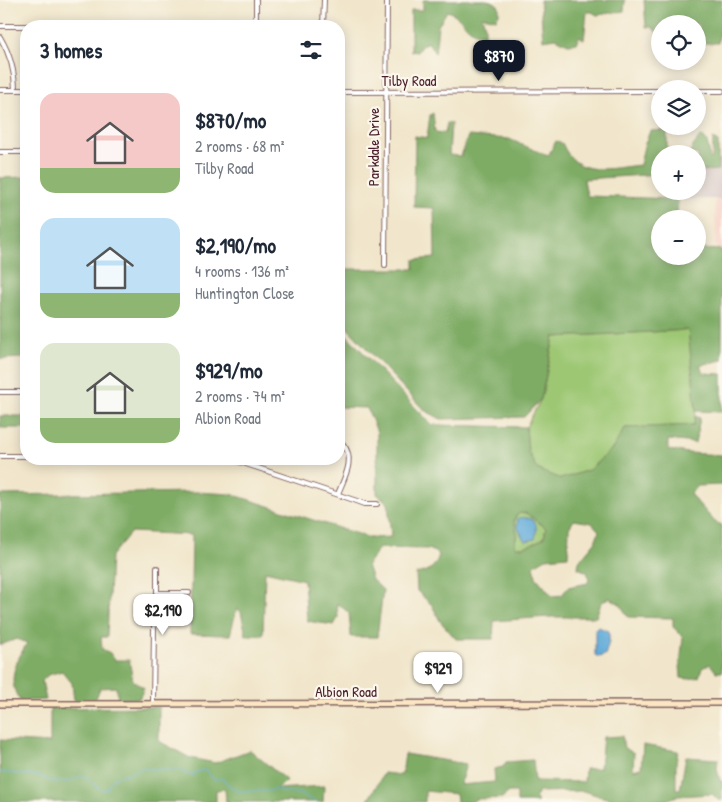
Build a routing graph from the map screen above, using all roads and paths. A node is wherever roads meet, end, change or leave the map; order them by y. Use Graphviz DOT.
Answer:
graph roads {
  1 [pos="256,0"];
  2 [pos="324,0"];
  3 [pos="387,0"];
  4 [pos="255,20"];
  5 [pos="323,20"];
  6 [pos="0,26"];
  7 [pos="20,26"];
  8 [pos="0,37"];
  9 [pos="0,90"];
  10 [pos="15,90"];
  11 [pos="20,90"];
  12 [pos="651,91"];
  13 [pos="706,91"];
  14 [pos="722,91"];
  15 [pos="345,92"];
  16 [pos="385,92"];
  17 [pos="0,152"];
  18 [pos="20,152"];
  19 [pos="385,265"];
  20 [pos="0,392"];
  21 [pos="20,392"];
  22 [pos="345,446"];
  23 [pos="0,456"];
  24 [pos="20,456"];
  25 [pos="249,465"];
  26 [pos="338,494"];
  27 [pos="377,504"];
  28 [pos="157,568"];
  29 [pos="157,593"];
  30 [pos="189,593"];
  31 [pos="722,703"];
  32 [pos="0,704"];
  33 [pos="153,704"];
  1 -- 4 [label="street"];
  2 -- 5 [label="street"];
  3 -- 16 [label="street, Parkdale Drive"];
  6 -- 7 [label="street"];
  8 -- 10 [label="street"];
  9 -- 10 [label="street"];
  10 -- 11 [label="street"];
  12 -- 16 [label="street, Tilby Road"];
  13 -- 14 [label="street"];
  15 -- 16 [label="street, Tilby Road"];
  16 -- 19 [label="street, Parkdale Drive"];
  17 -- 18 [label="street"];
  20 -- 21 [label="street"];
  22 -- 26 [label="street"];
  23 -- 24 [label="street"];
  25 -- 26 [label="street"];
  26 -- 27 [label="street"];
  28 -- 29 [label="street"];
  29 -- 30 [label="street"];
  29 -- 33 [label="street"];
  31 -- 33 [label="street, Albion Road"];
  32 -- 33 [label="street, Albion Road"];
}
